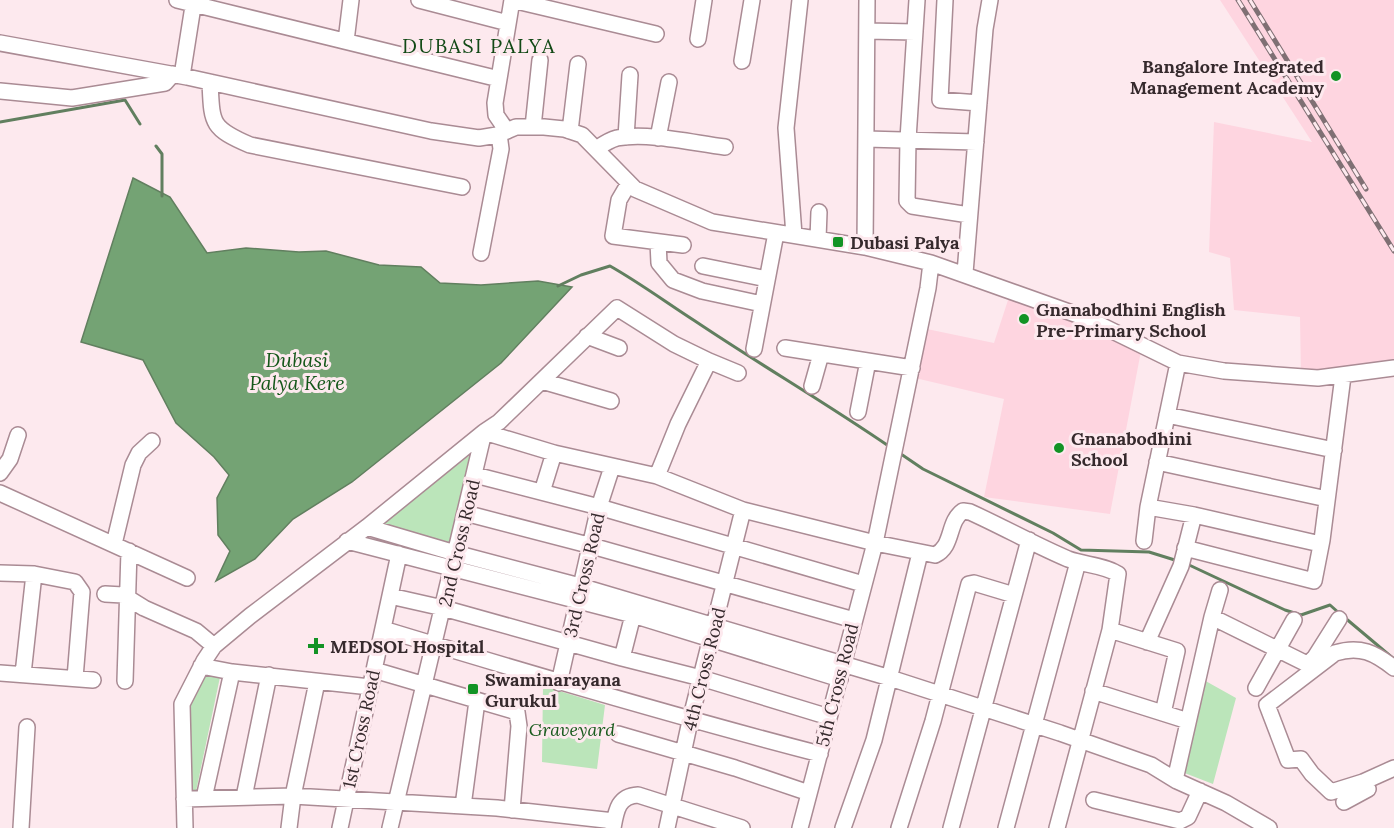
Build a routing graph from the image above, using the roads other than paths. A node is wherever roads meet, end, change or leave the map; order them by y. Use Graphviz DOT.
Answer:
graph roads {
  1 [pos="177,0"];
  2 [pos="351,0"];
  3 [pos="419,0"];
  4 [pos="512,0"];
  5 [pos="704,0"];
  6 [pos="752,0"];
  7 [pos="800,0"];
  8 [pos="867,0"];
  9 [pos="917,0"];
  10 [pos="945,0"];
  11 [pos="990,0"];
  12 [pos="194,1"];
  13 [pos="508,23"];
  14 [pos="867,31"];
  15 [pos="915,32"];
  16 [pos="656,34"];
  17 [pos="698,39"];
  18 [pos="346,41"];
  19 [pos="0,43"];
  20 [pos="540,60"];
  21 [pos="742,62"];
  22 [pos="578,64"];
  23 [pos="177,75"];
  24 [pos="630,75"];
  25 [pos="499,79"];
  26 [pos="210,82"];
  27 [pos="669,82"];
  28 [pos="0,91"];
  29 [pos="979,103"];
  30 [pos="533,127"];
  31 [pos="570,131"];
  32 [pos="503,133"];
  33 [pos="626,137"];
  34 [pos="658,138"];
  35 [pos="866,139"];
  36 [pos="908,139"];
  37 [pos="976,142"];
  38 [pos="725,147"];
  39 [pos="596,149"];
  40 [pos="629,183"];
  41 [pos="462,187"];
  42 [pos="819,212"];
  43 [pos="969,215"];
  44 [pos="776,234"];
  45 [pos="794,235"];
  46 [pos="818,239"];
  47 [pos="658,242"];
  48 [pos="683,246"];
  49 [pos="865,247"];
  50 [pos="481,253"];
  51 [pos="931,263"];
  52 [pos="703,266"];
  53 [pos="965,273"];
  54 [pos="767,279"];
  55 [pos="762,304"];
  56 [pos="587,336"];
  57 [pos="619,348"];
  58 [pos="785,348"];
  59 [pos="754,349"];
  60 [pos="820,354"];
  61 [pos="709,361"];
  62 [pos="868,361"];
  63 [pos="1178,363"];
  64 [pos="912,368"];
  65 [pos="1394,368"];
  66 [pos="738,373"];
  67 [pos="1343,376"];
  68 [pos="542,381"];
  69 [pos="812,386"];
  70 [pos="611,401"];
  71 [pos="858,412"];
  72 [pos="1167,415"];
  73 [pos="484,432"];
  74 [pos="18,435"];
  75 [pos="152,441"];
  76 [pos="1334,450"];
  77 [pos="554,453"];
  78 [pos="1158,462"];
  79 [pos="612,467"];
  80 [pos="0,473"];
  81 [pos="475,475"];
  82 [pos="657,476"];
  83 [pos="542,492"];
  84 [pos="0,493"];
  85 [pos="1327,499"];
  86 [pos="599,507"];
  87 [pos="1148,507"];
  88 [pos="743,510"];
  89 [pos="465,513"];
  90 [pos="1194,515"];
  91 [pos="368,527"];
  92 [pos="1029,540"];
  93 [pos="1322,540"];
  94 [pos="347,541"];
  95 [pos="1144,541"];
  96 [pos="875,543"];
  97 [pos="114,544"];
  98 [pos="734,545"];
  99 [pos="591,546"];
  100 [pos="129,551"];
  101 [pos="920,553"];
  102 [pos="399,554"];
  103 [pos="1183,557"];
  104 [pos="454,561"];
  105 [pos="1078,562"];
  106 [pos="0,573"];
  107 [pos="34,574"];
  108 [pos="187,578"];
  109 [pos="863,584"];
  110 [pos="724,585"];
  111 [pos="1220,590"];
  112 [pos="105,594"];
  113 [pos="580,594"];
  114 [pos="1014,595"];
  115 [pos="390,596"];
  116 [pos="128,599"];
  117 [pos="443,608"];
  118 [pos="633,615"];
  119 [pos="1212,617"];
  120 [pos="1339,619"];
  121 [pos="854,620"];
  122 [pos="1294,620"];
  123 [pos="383,629"];
  124 [pos="1110,630"];
  125 [pos="712,632"];
  126 [pos="1147,642"];
  127 [pos="568,643"];
  128 [pos="434,644"];
  129 [pos="214,646"];
  130 [pos="1276,649"];
  131 [pos="1177,651"];
  132 [pos="622,658"];
  133 [pos="1201,660"];
  134 [pos="201,666"];
  135 [pos="1394,668"];
  136 [pos="374,670"];
  137 [pos="232,672"];
  138 [pos="842,672"];
  139 [pos="0,673"];
  140 [pos="23,674"];
  141 [pos="269,675"];
  142 [pos="75,678"];
  143 [pos="701,678"];
  144 [pos="890,678"];
  145 [pos="93,680"];
  146 [pos="125,681"];
  147 [pos="316,682"];
  148 [pos="559,683"];
  149 [pos="425,685"];
  150 [pos="370,687"];
  151 [pos="1256,688"];
  152 [pos="1093,691"];
  153 [pos="940,695"];
  154 [pos="477,700"];
  155 [pos="983,709"];
  156 [pos="1163,713"];
  157 [pos="829,717"];
  158 [pos="690,721"];
  159 [pos="1188,721"];
  160 [pos="1034,725"];
  161 [pos="27,727"];
  162 [pos="618,734"];
  163 [pos="1079,740"];
  164 [pos="684,753"];
  165 [pos="820,754"];
  166 [pos="1394,768"];
  167 [pos="1394,775"];
  168 [pos="1175,780"];
  169 [pos="1378,780"];
  170 [pos="1200,791"];
  171 [pos="809,793"];
  172 [pos="293,796"];
  173 [pos="244,797"];
  174 [pos="204,798"];
  175 [pos="347,798"];
  176 [pos="184,799"];
  177 [pos="1094,800"];
  178 [pos="395,801"];
  179 [pos="1344,802"];
  180 [pos="462,806"];
  181 [pos="672,806"];
  182 [pos="512,810"];
  183 [pos="1243,822"];
  184 [pos="613,825"];
  185 [pos="722,825"];
  186 [pos="21,828"];
  187 [pos="185,828"];
  188 [pos="289,828"];
  189 [pos="340,828"];
  190 [pos="390,828"];
  191 [pos="667,828"];
  192 [pos="742,828"];
  193 [pos="800,828"];
  194 [pos="843,828"];
  195 [pos="899,828"];
  196 [pos="951,828"];
  197 [pos="1006,828"];
  198 [pos="1057,828"];
  199 [pos="1269,828"];
  1 -- 12 [label="street"];
  2 -- 18 [label="street"];
  3 -- 13 [label="street"];
  4 -- 13 [label="street"];
  4 -- 16 [label="street"];
  5 -- 17 [label="street"];
  6 -- 21 [label="street"];
  7 -- 45 [label="street"];
  8 -- 14 [label="street"];
  9 -- 15 [label="street"];
  10 -- 29 [label="street"];
  11 -- 29 [label="street"];
  12 -- 18 [label="street"];
  12 -- 23 [label="street"];
  13 -- 25 [label="street"];
  14 -- 15 [label="street"];
  14 -- 35 [label="street"];
  15 -- 36 [label="street"];
  18 -- 25 [label="street"];
  19 -- 23 [label="street"];
  20 -- 30 [label="street"];
  22 -- 31 [label="street"];
  23 -- 26 [label="street"];
  23 -- 28 [label="street"];
  24 -- 33 [label="street"];
  25 -- 32 [label="street"];
  26 -- 32 [label="street"];
  26 -- 41 [label="street"];
  27 -- 34 [label="street"];
  29 -- 37 [label="street"];
  30 -- 31 [label="street"];
  30 -- 32 [label="street"];
  31 -- 39 [label="street"];
  32 -- 50 [label="street"];
  33 -- 34 [label="street"];
  33 -- 39 [label="street"];
  34 -- 38 [label="street"];
  35 -- 36 [label="street"];
  35 -- 49 [label="street"];
  36 -- 37 [label="street"];
  36 -- 43 [label="street"];
  37 -- 43 [label="street"];
  39 -- 40 [label="street"];
  40 -- 44 [label="street"];
  40 -- 47 [label="street"];
  42 -- 46 [label="street"];
  43 -- 53 [label="street"];
  44 -- 45 [label="street"];
  44 -- 54 [label="street"];
  45 -- 46 [label="street"];
  46 -- 49 [label="street"];
  47 -- 48 [label="street"];
  47 -- 55 [label="street"];
  49 -- 51 [label="street"];
  51 -- 53 [label="street"];
  51 -- 64 [label="street, 5th Cross Road"];
  52 -- 54 [label="street"];
  53 -- 63 [label="street"];
  54 -- 55 [label="street"];
  55 -- 59 [label="street"];
  56 -- 57 [label="street"];
  56 -- 61 [label="street"];
  56 -- 68 [label="street"];
  58 -- 60 [label="street"];
  60 -- 62 [label="street"];
  60 -- 69 [label="street"];
  61 -- 66 [label="street"];
  61 -- 82 [label="street"];
  62 -- 64 [label="street"];
  62 -- 71 [label="street"];
  63 -- 67 [label="street"];
  63 -- 72 [label="street"];
  64 -- 96 [label="street, 5th Cross Road"];
  65 -- 67 [label="street"];
  67 -- 76 [label="street"];
  68 -- 70 [label="street"];
  68 -- 73 [label="street"];
  72 -- 76 [label="street"];
  72 -- 78 [label="street"];
  73 -- 77 [label="street"];
  73 -- 81 [label="street, 2nd Cross Road"];
  73 -- 91 [label="street"];
  74 -- 80 [label="street"];
  75 -- 97 [label="street"];
  76 -- 85 [label="street"];
  77 -- 79 [label="street"];
  77 -- 83 [label="street"];
  78 -- 85 [label="street"];
  78 -- 87 [label="street"];
  79 -- 82 [label="street"];
  79 -- 86 [label="street, 3rd Cross Road"];
  81 -- 83 [label="street"];
  81 -- 89 [label="street, 2nd Cross Road"];
  82 -- 88 [label="street"];
  83 -- 86 [label="street"];
  84 -- 97 [label="street"];
  85 -- 93 [label="street"];
  86 -- 98 [label="street"];
  86 -- 99 [label="street, 3rd Cross Road"];
  87 -- 90 [label="street"];
  87 -- 95 [label="street"];
  88 -- 96 [label="street"];
  88 -- 98 [label="street, 4th Cross Road"];
  89 -- 99 [label="street"];
  89 -- 104 [label="street, 2nd Cross Road"];
  90 -- 93 [label="street"];
  90 -- 103 [label="street"];
  91 -- 94 [label="street"];
  91 -- 104 [label="street"];
  92 -- 101 [label="street"];
  92 -- 105 [label="street"];
  92 -- 114 [label="street"];
  93 -- 103 [label="street"];
  94 -- 102 [label="street"];
  94 -- 129 [label="street"];
  96 -- 101 [label="street"];
  96 -- 109 [label="street, 5th Cross Road"];
  97 -- 100 [label="street"];
  98 -- 109 [label="street"];
  98 -- 110 [label="street, 4th Cross Road"];
  99 -- 110 [label="street"];
  99 -- 113 [label="street, 3rd Cross Road"];
  100 -- 108 [label="street"];
  100 -- 116 [label="street"];
  101 -- 144 [label="street"];
  102 -- 104 [label="street"];
  102 -- 115 [label="street, 1st Cross Road"];
  103 -- 126 [label="street"];
  104 -- 113 [label="street"];
  104 -- 117 [label="street, 2nd Cross Road"];
  105 -- 124 [label="street"];
  105 -- 160 [label="street"];
  106 -- 107 [label="street"];
  107 -- 140 [label="street"];
  107 -- 142 [label="street"];
  109 -- 121 [label="street, 5th Cross Road"];
  110 -- 121 [label="street"];
  110 -- 125 [label="street, 4th Cross Road"];
  111 -- 119 [label="street"];
  112 -- 116 [label="street"];
  113 -- 118 [label="street"];
  113 -- 125 [label="street"];
  113 -- 127 [label="street, 3rd Cross Road"];
  114 -- 153 [label="street"];
  114 -- 155 [label="street"];
  115 -- 117 [label="street"];
  115 -- 123 [label="street, 1st Cross Road"];
  116 -- 129 [label="street"];
  116 -- 146 [label="street"];
  117 -- 127 [label="street"];
  117 -- 128 [label="street, 2nd Cross Road"];
  118 -- 125 [label="street"];
  118 -- 132 [label="street"];
  119 -- 130 [label="street"];
  119 -- 133 [label="street"];
  120 -- 130 [label="street"];
  121 -- 138 [label="street, 5th Cross Road"];
  122 -- 130 [label="street"];
  123 -- 128 [label="street"];
  123 -- 136 [label="street, 1st Cross Road"];
  124 -- 126 [label="street"];
  124 -- 152 [label="street"];
  125 -- 138 [label="street"];
  125 -- 143 [label="street, 4th Cross Road"];
  126 -- 131 [label="street"];
  127 -- 132 [label="street"];
  127 -- 148 [label="street, 3rd Cross Road"];
  128 -- 148 [label="street"];
  128 -- 149 [label="street, 2nd Cross Road"];
  129 -- 134 [label="street"];
  130 -- 151 [label="street"];
  131 -- 133 [label="street"];
  131 -- 156 [label="street"];
  132 -- 143 [label="street"];
  133 -- 159 [label="street"];
  134 -- 137 [label="street"];
  134 -- 176 [label="street"];
  135 -- 169 [label="street"];
  136 -- 149 [label="street"];
  136 -- 150 [label="street, 1st Cross Road"];
  137 -- 141 [label="street"];
  137 -- 174 [label="street"];
  138 -- 144 [label="street"];
  138 -- 157 [label="street, 5th Cross Road"];
  139 -- 140 [label="street"];
  140 -- 142 [label="street"];
  141 -- 147 [label="street"];
  141 -- 173 [label="street"];
  142 -- 145 [label="street"];
  143 -- 157 [label="street"];
  143 -- 158 [label="street, 4th Cross Road"];
  144 -- 153 [label="street"];
  144 -- 194 [label="street"];
  147 -- 150 [label="street"];
  147 -- 172 [label="street"];
  148 -- 158 [label="street"];
  149 -- 154 [label="street"];
  149 -- 178 [label="street, 2nd Cross Road"];
  150 -- 175 [label="street, 1st Cross Road"];
  152 -- 156 [label="street"];
  152 -- 163 [label="street"];
  153 -- 155 [label="street"];
  153 -- 195 [label="street"];
  154 -- 180 [label="street"];
  154 -- 182 [label="street"];
  155 -- 160 [label="street"];
  155 -- 196 [label="street"];
  156 -- 159 [label="street"];
  157 -- 165 [label="street, 5th Cross Road"];
  158 -- 164 [label="street, 4th Cross Road"];
  158 -- 165 [label="street"];
  159 -- 168 [label="street"];
  160 -- 163 [label="street"];
  160 -- 197 [label="street"];
  161 -- 186 [label="street"];
  162 -- 164 [label="street"];
  163 -- 168 [label="street"];
  163 -- 198 [label="street"];
  164 -- 171 [label="street"];
  164 -- 181 [label="street, 4th Cross Road"];
  165 -- 171 [label="street, 5th Cross Road"];
  166 -- 169 [label="street"];
  167 -- 169 [label="street"];
  168 -- 170 [label="street"];
  169 -- 179 [label="street"];
  170 -- 177 [label="street"];
  170 -- 183 [label="street"];
  171 -- 193 [label="street, 5th Cross Road"];
  172 -- 173 [label="street"];
  172 -- 175 [label="street"];
  172 -- 188 [label="street"];
  173 -- 174 [label="street"];
  174 -- 176 [label="street"];
  175 -- 178 [label="street"];
  175 -- 189 [label="street, 1st Cross Road"];
  176 -- 187 [label="street"];
  178 -- 180 [label="street"];
  178 -- 190 [label="street, 2nd Cross Road"];
  180 -- 182 [label="street"];
  181 -- 184 [label="street"];
  181 -- 185 [label="street"];
  181 -- 191 [label="street, 4th Cross Road"];
  182 -- 184 [label="street"];
  183 -- 199 [label="street"];
  185 -- 192 [label="street"];
}
